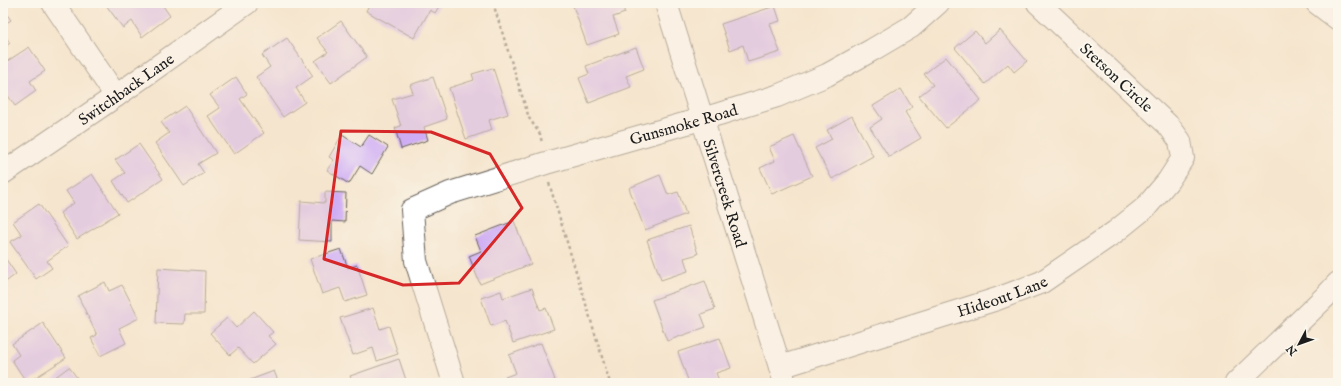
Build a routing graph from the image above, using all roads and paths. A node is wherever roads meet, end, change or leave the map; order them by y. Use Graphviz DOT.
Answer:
graph roads {
  1 [pos="53,3"];
  2 [pos="247,3"];
  3 [pos="493,3"];
  4 [pos="666,3"];
  5 [pos="938,3"];
  6 [pos="1038,3"];
  7 [pos="1317,3"];
  8 [pos="1338,19"];
  9 [pos="116,96"];
  10 [pos="702,119"];
  11 [pos="543,145"];
  12 [pos="1183,158"];
  13 [pos="3,173"];
  14 [pos="549,182"];
  15 [pos="1338,283"];
  16 [pos="782,375"];
  17 [pos="454,383"];
  18 [pos="610,383"];
  19 [pos="1236,383"];
  1 -- 9 [label="street"];
  2 -- 9 [label="street, Switchback Lane"];
  3 -- 11 [label="path"];
  4 -- 10 [label="street, Silvercreek Road"];
  5 -- 10 [label="street, Gunsmoke Road"];
  6 -- 12 [label="street, Stetson Circle"];
  7 -- 8 [label="street"];
  9 -- 13 [label="street, Switchback Lane"];
  10 -- 16 [label="street, Silvercreek Road"];
  10 -- 17 [label="street, Gunsmoke Road"];
  12 -- 16 [label="street, Hideout Lane"];
  14 -- 18 [label="path"];
  15 -- 19 [label="street"];
}
